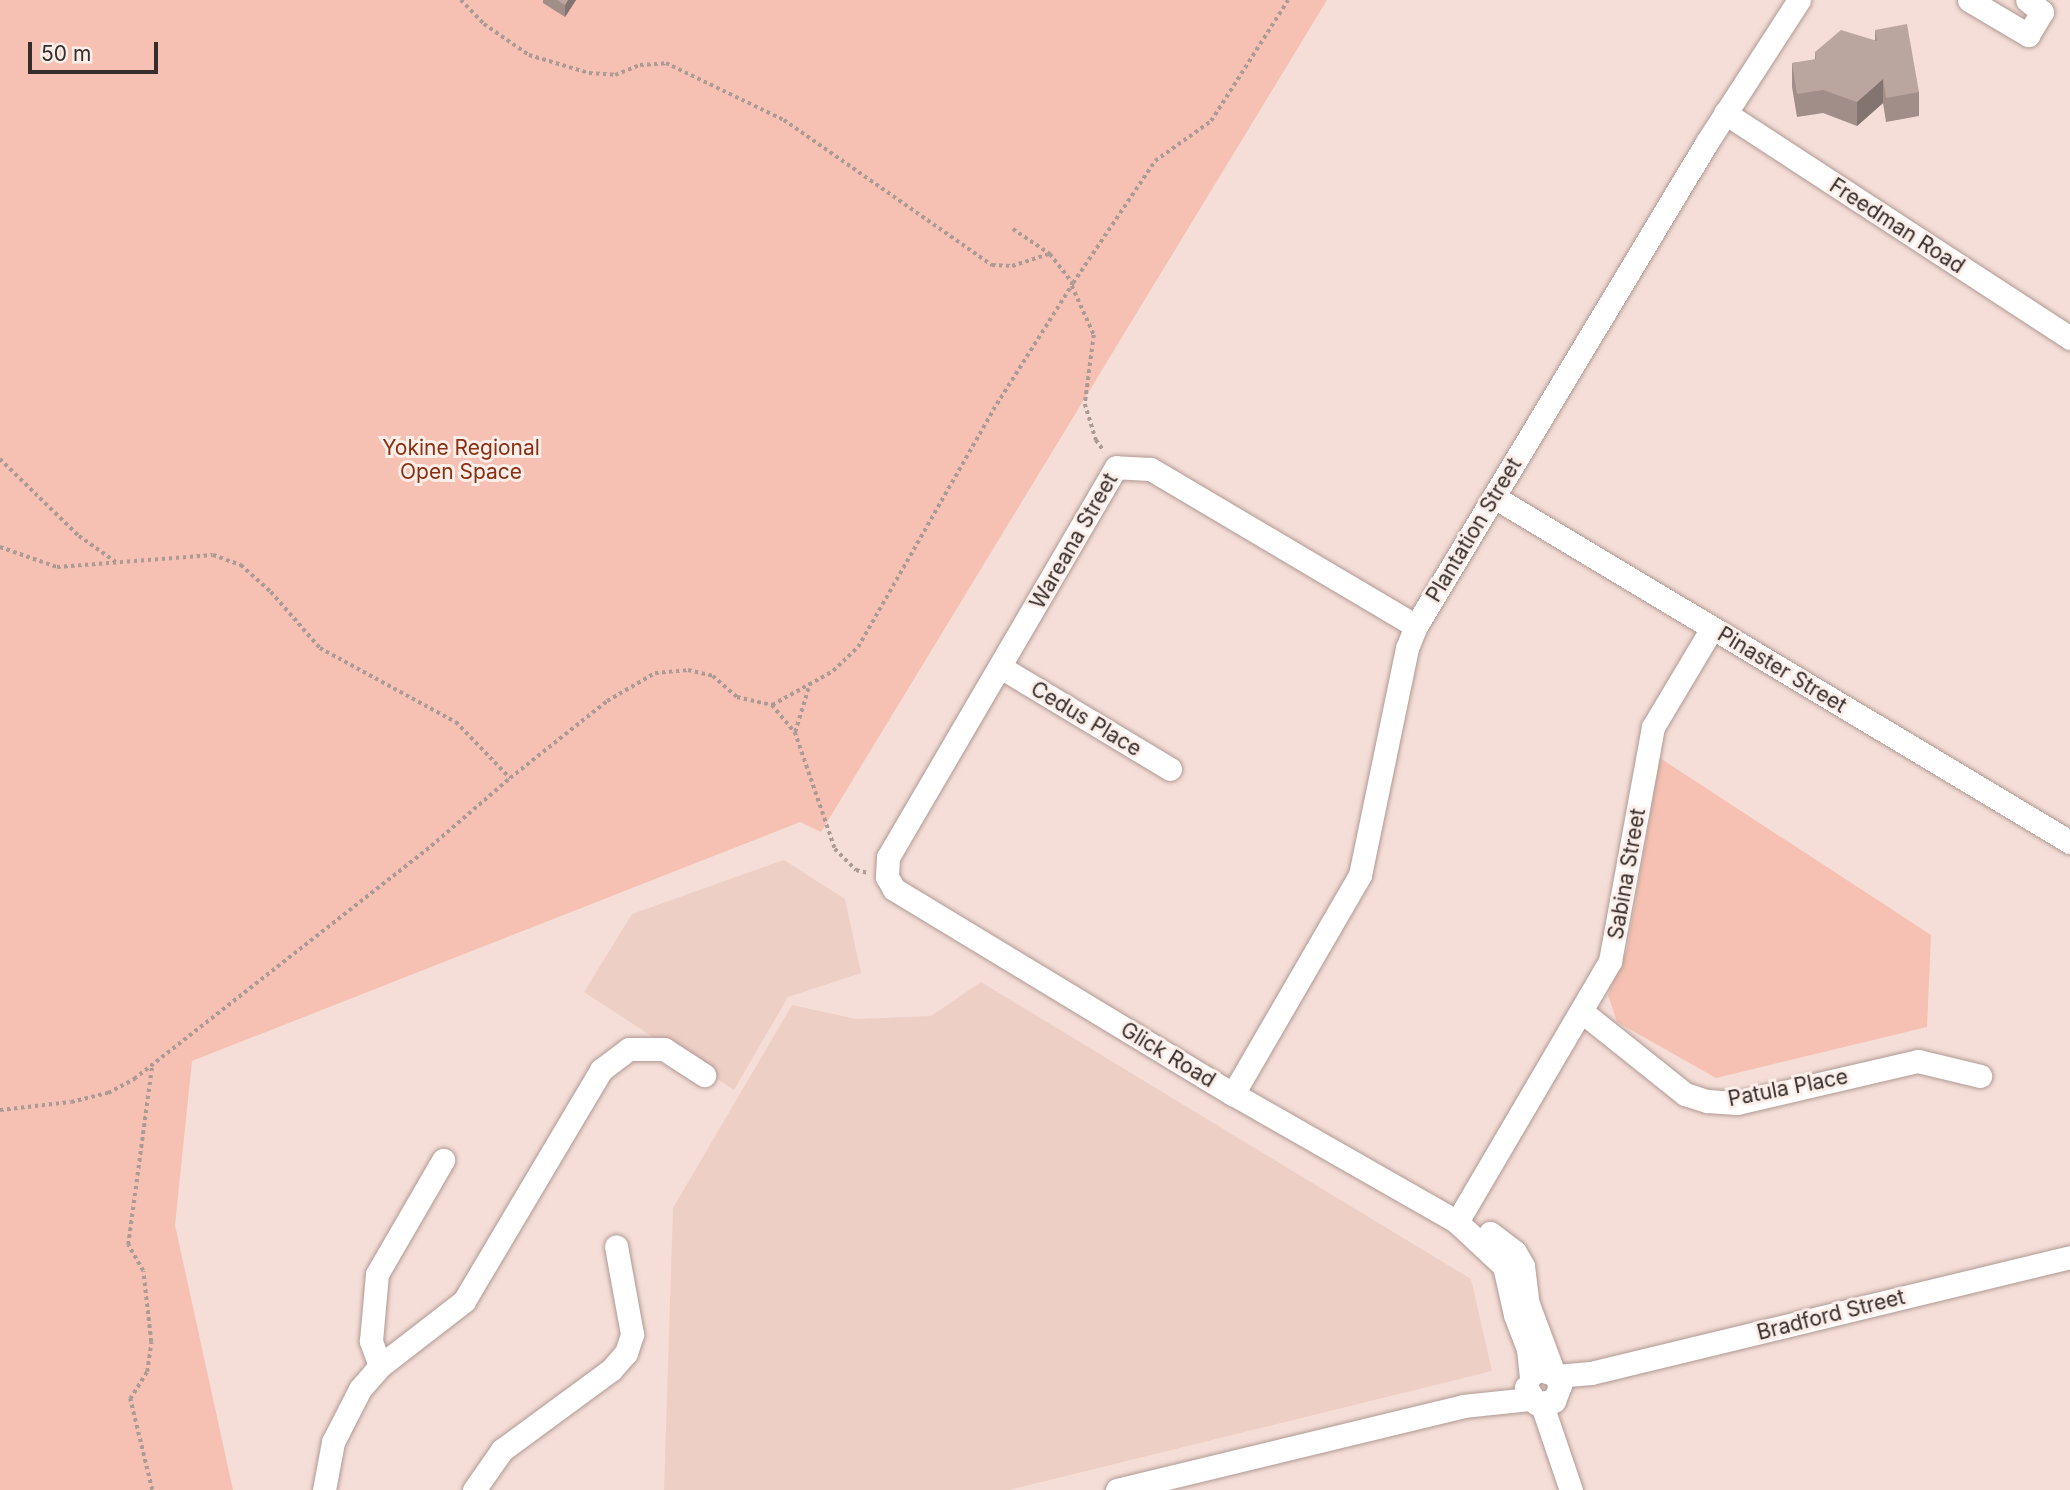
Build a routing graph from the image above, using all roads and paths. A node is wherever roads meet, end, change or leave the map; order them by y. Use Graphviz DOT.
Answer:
graph roads {
  1 [pos="461,0"];
  2 [pos="1288,0"];
  3 [pos="1799,0"];
  4 [pos="1969,0"];
  5 [pos="2027,0"];
  6 [pos="1725,113"];
  7 [pos="1013,229"];
  8 [pos="1050,254"];
  9 [pos="1072,284"];
  10 [pos="2070,338"];
  11 [pos="0,459"];
  12 [pos="1116,467"];
  13 [pos="1494,497"];
  14 [pos="0,547"];
  15 [pos="116,563"];
  16 [pos="1416,626"];
  17 [pos="1712,628"];
  18 [pos="1002,668"];
  19 [pos="810,683"];
  20 [pos="772,705"];
  21 [pos="795,732"];
  22 [pos="1170,769"];
  23 [pos="510,778"];
  24 [pos="2070,842"];
  25 [pos="887,877"];
  26 [pos="1581,1011"];
  27 [pos="153,1064"];
  28 [pos="704,1075"];
  29 [pos="1980,1076"];
  30 [pos="1233,1094"];
  31 [pos="0,1110"];
  32 [pos="443,1160"];
  33 [pos="1457,1222"];
  34 [pos="616,1246"];
  35 [pos="2070,1256"];
  36 [pos="380,1366"];
  37 [pos="1544,1388"];
  38 [pos="152,1490"];
  39 [pos="324,1490"];
  40 [pos="474,1490"];
  41 [pos="1117,1490"];
  42 [pos="1571,1490"];
  1 -- 8 [label="path"];
  2 -- 9 [label="path"];
  3 -- 6 [label="street, Plantation Street"];
  4 -- 5 [label="street"];
  6 -- 10 [label="street, Freedman Road"];
  6 -- 13 [label="street, Plantation Street"];
  7 -- 8 [label="path"];
  8 -- 9 [label="path"];
  9 -- 12 [label="path"];
  9 -- 19 [label="path"];
  11 -- 15 [label="path"];
  12 -- 16 [label="street, Wareana Street"];
  12 -- 18 [label="street, Wareana Street"];
  13 -- 16 [label="street, Plantation Street"];
  13 -- 17 [label="street, Pinaster Street"];
  14 -- 15 [label="path"];
  15 -- 23 [label="path"];
  16 -- 30 [label="street, Plantation Street"];
  17 -- 24 [label="street, Pinaster Street"];
  17 -- 26 [label="street, Sabina Street"];
  18 -- 22 [label="street, Cedus Place"];
  18 -- 25 [label="street, Wareana Street"];
  19 -- 20 [label="path"];
  19 -- 21 [label="path"];
  20 -- 21 [label="path"];
  20 -- 23 [label="path"];
  21 -- 25 [label="path"];
  23 -- 27 [label="path"];
  25 -- 30 [label="street, Glick Road"];
  26 -- 29 [label="street, Patula Place"];
  26 -- 33 [label="street, Sabina Street"];
  27 -- 31 [label="path"];
  27 -- 38 [label="path"];
  28 -- 36 [label="street"];
  30 -- 33 [label="street, Glick Road"];
  32 -- 36 [label="street"];
  33 -- 37 [label="street, Glick Road"];
  34 -- 40 [label="street"];
  35 -- 37 [label="street, Bradford Street"];
  36 -- 39 [label="street"];
  37 -- 41 [label="street, Bradford Street"];
  37 -- 42 [label="street, Glick Road"];
}
